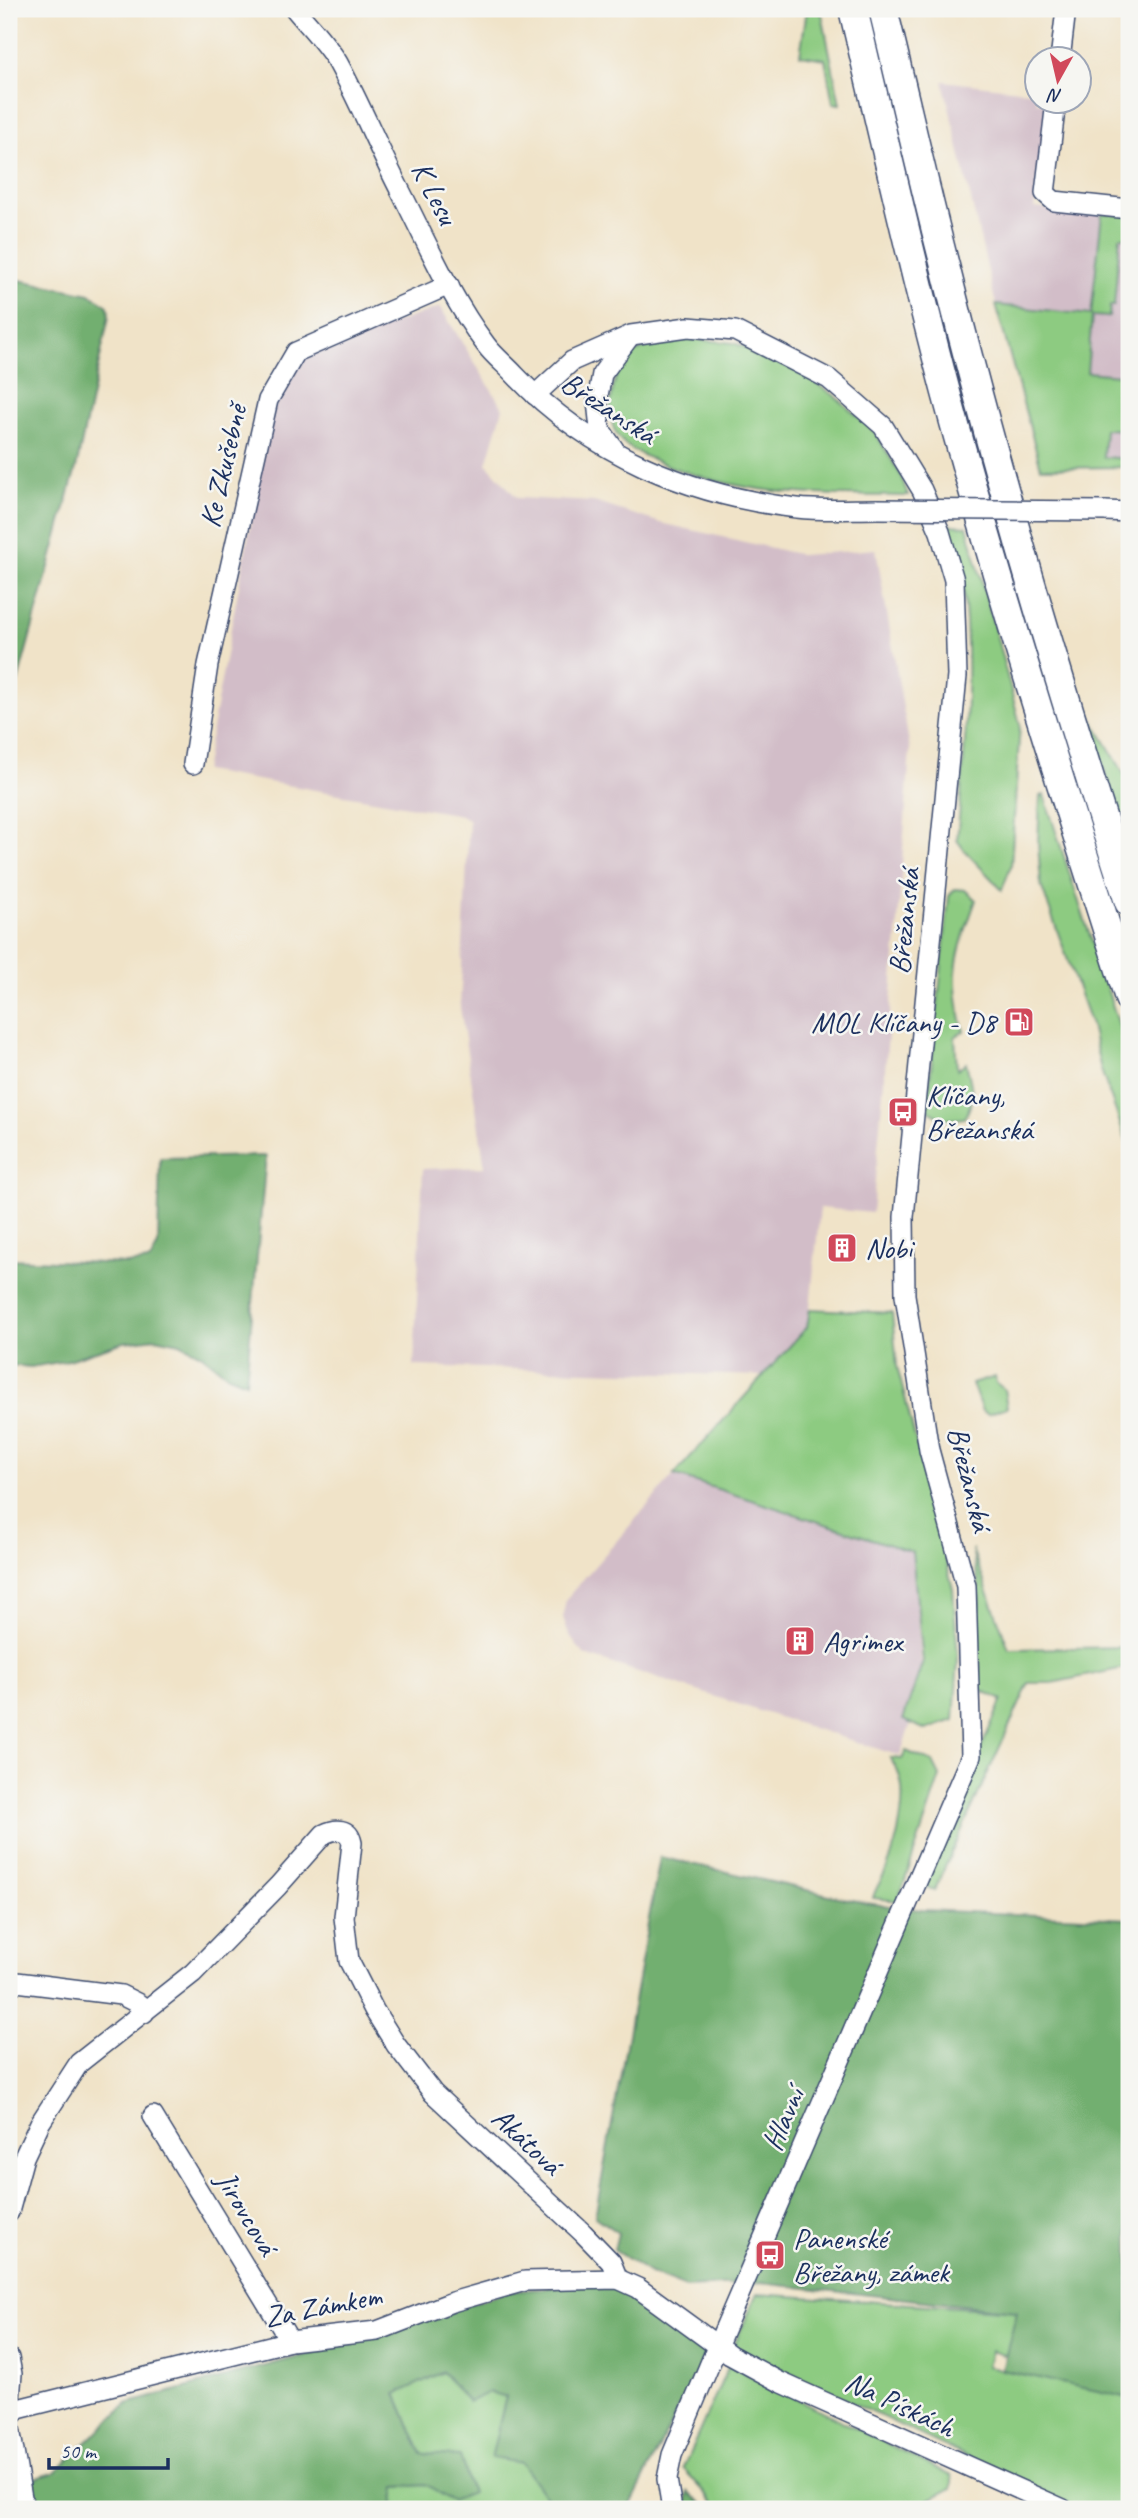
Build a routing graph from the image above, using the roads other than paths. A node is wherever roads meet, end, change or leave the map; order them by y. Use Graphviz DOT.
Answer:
graph roads {
  1 [pos="296,9"];
  2 [pos="853,9"];
  3 [pos="883,9"];
  4 [pos="1066,9"];
  5 [pos="1062,46"];
  6 [pos="1054,116"];
  7 [pos="1129,209"];
  8 [pos="449,285"];
  9 [pos="631,335"];
  10 [pos="535,395"];
  11 [pos="617,453"];
  12 [pos="1129,512"];
  13 [pos="193,764"];
  14 [pos="1129,902"];
  15 [pos="1129,998"];
  16 [pos="971,1756"];
  17 [pos="9,1981"];
  18 [pos="144,2012"];
  19 [pos="153,2116"];
  20 [pos="9,2212"];
  21 [pos="618,2279"];
  22 [pos="290,2341"];
  23 [pos="718,2345"];
  24 [pos="9,2358"];
  25 [pos="9,2412"];
  26 [pos="9,2418"];
  27 [pos="9,2423"];
  28 [pos="1020,2491"];
  29 [pos="24,2509"];
  30 [pos="672,2509"];
  31 [pos="1034,2509"];
  32 [pos="1063,2509"];
  1 -- 8 [label="street, K Lesu"];
  2 -- 15 [label="highway"];
  3 -- 14 [label="highway"];
  4 -- 5 [label="street"];
  6 -- 7 [label="street"];
  8 -- 10 [label="street, K Lesu"];
  8 -- 13 [label="street, Ke Zkušebně"];
  9 -- 10 [label="street, Břežanská"];
  9 -- 11 [label="street"];
  9 -- 16 [label="street, Břežanská"];
  10 -- 11 [label="street, Břežanská"];
  11 -- 12 [label="street, Břežanská, bridge"];
  16 -- 23 [label="street, Hlavní"];
  17 -- 18 [label="street"];
  18 -- 20 [label="street"];
  18 -- 21 [label="street, Akátová"];
  19 -- 22 [label="street, Jirovcová"];
  21 -- 22 [label="street, Za Zámkem"];
  21 -- 23 [label="street, Za Zámkem"];
  22 -- 26 [label="street, Za Zámkem"];
  23 -- 28 [label="street, Na Pískách"];
  23 -- 30 [label="street, Hlavní"];
  24 -- 25 [label="street"];
  27 -- 29 [label="street"];
  28 -- 31 [label="street"];
  28 -- 32 [label="street, Na Pískách"];
}
